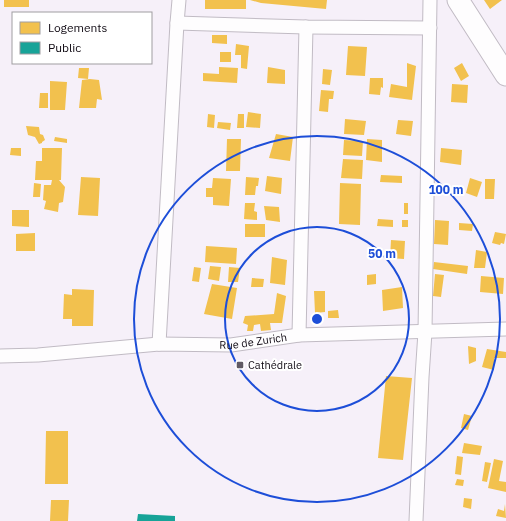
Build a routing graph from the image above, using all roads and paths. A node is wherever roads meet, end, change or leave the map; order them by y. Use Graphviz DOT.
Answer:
graph roads {
  1 [pos="179,0"];
  2 [pos="430,0"];
  3 [pos="458,0"];
  4 [pos="177,23"];
  5 [pos="306,27"];
  6 [pos="430,28"];
  7 [pos="506,75"];
  8 [pos="506,329"];
  9 [pos="426,332"];
  10 [pos="299,335"];
  11 [pos="159,344"];
  12 [pos="0,356"];
  13 [pos="416,521"];
  1 -- 4 [label="street"];
  2 -- 6 [label="street"];
  3 -- 7 [label="main road"];
  4 -- 5 [label="street"];
  4 -- 11 [label="street"];
  5 -- 6 [label="street"];
  5 -- 10 [label="street"];
  6 -- 9 [label="street"];
  8 -- 9 [label="street, Rue de Zurich"];
  9 -- 10 [label="street, Rue de Zurich"];
  9 -- 13 [label="street"];
  10 -- 11 [label="street, Rue de Zurich"];
  11 -- 12 [label="street, Rue de Zurich"];
}
